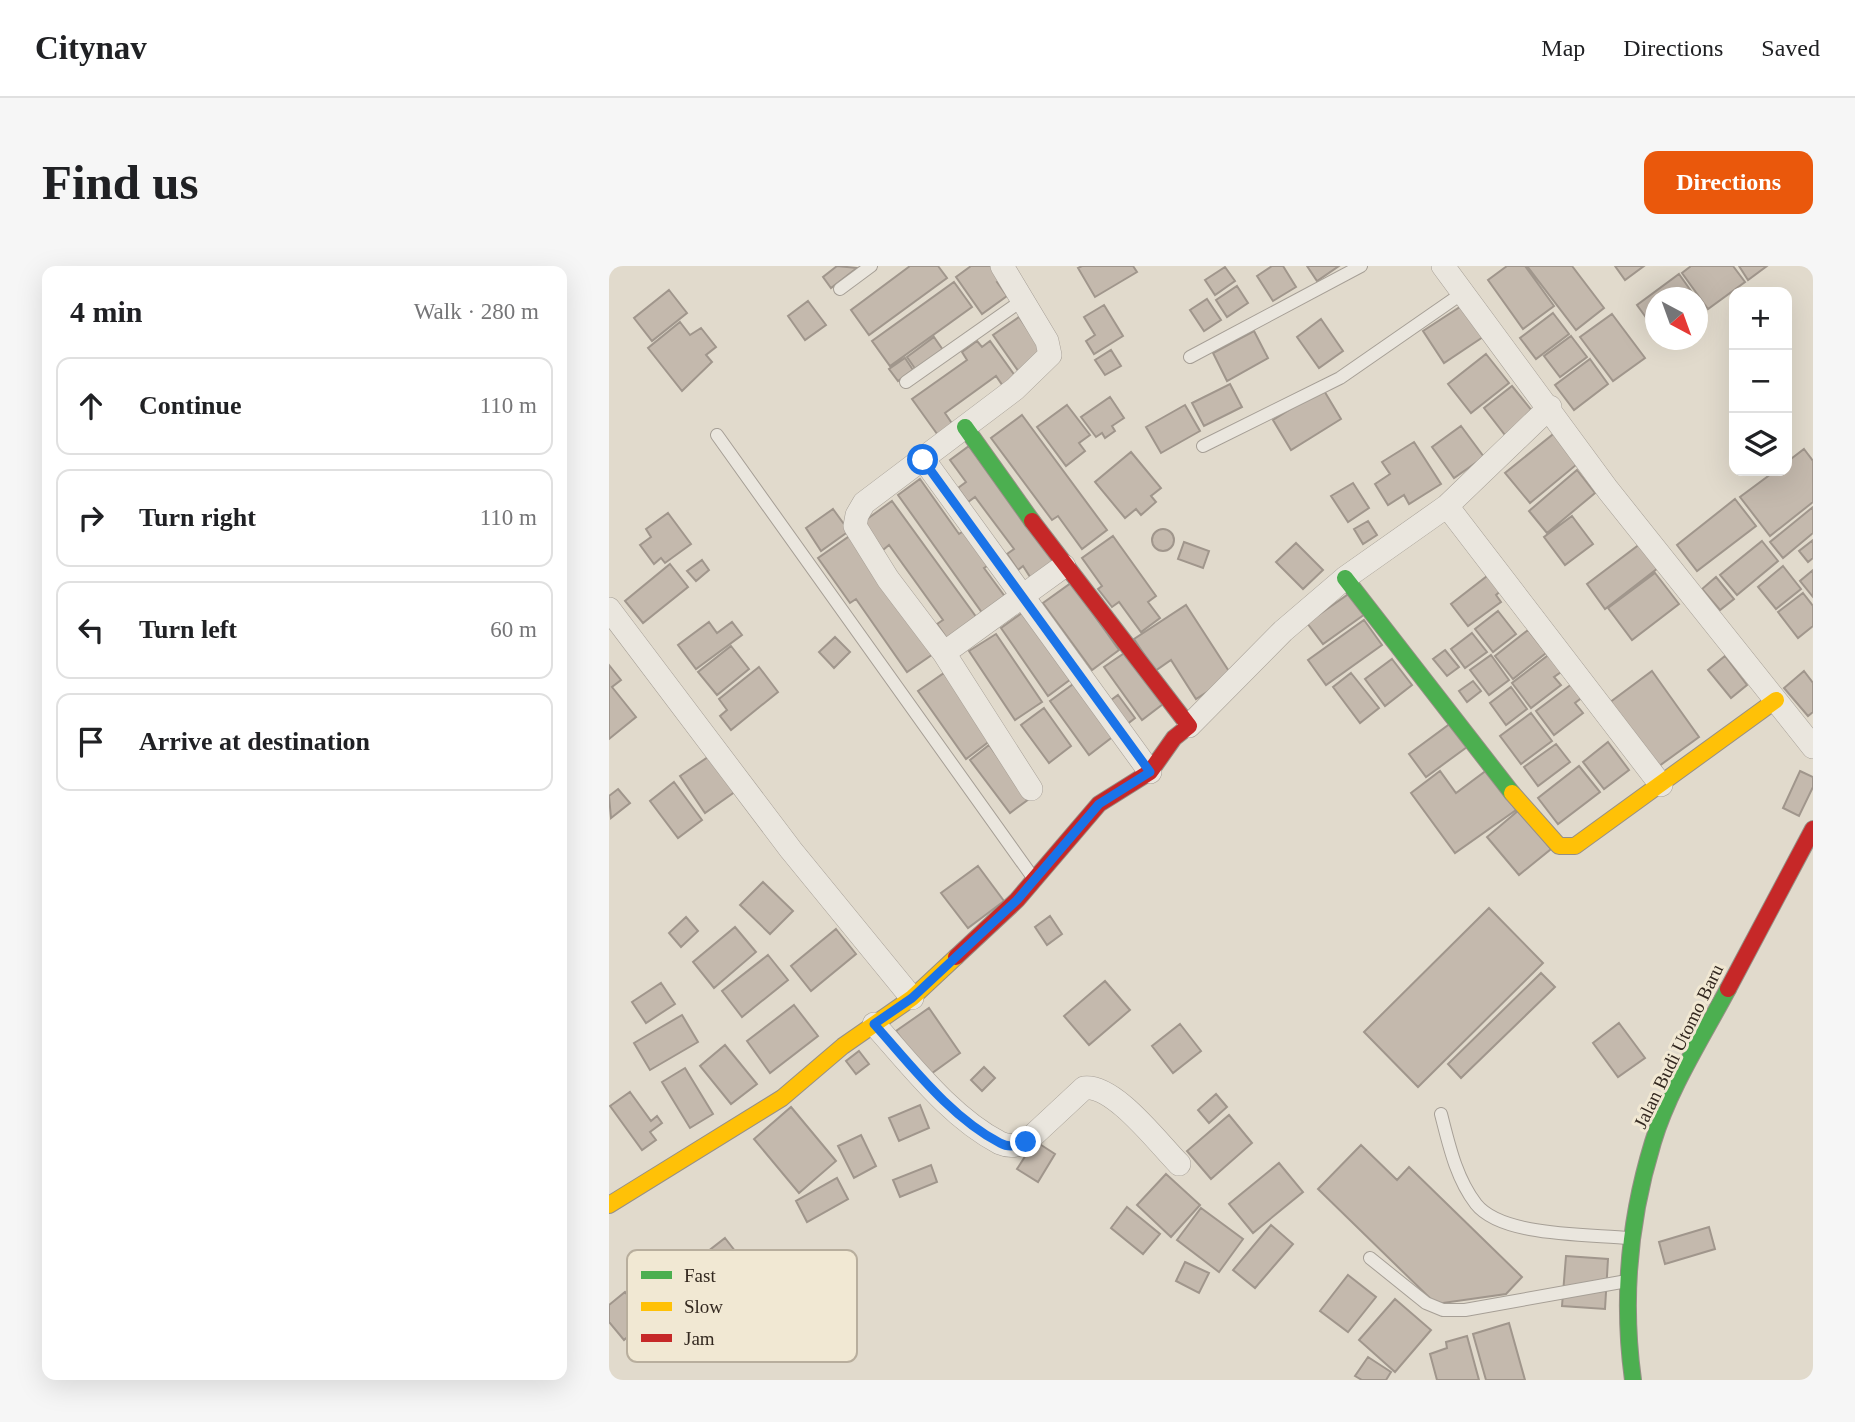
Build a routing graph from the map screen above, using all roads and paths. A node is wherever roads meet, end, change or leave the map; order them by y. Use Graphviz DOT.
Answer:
graph roads {
  1 [pos="871,266"];
  2 [pos="1002,266"];
  3 [pos="1361,266"];
  4 [pos="1443,266"];
  5 [pos="840,289"];
  6 [pos="1464,292"];
  7 [pos="1024,299"];
  8 [pos="1190,357"];
  9 [pos="906,383"];
  10 [pos="1550,407"];
  11 [pos="965,428"];
  12 [pos="717,436"];
  13 [pos="1203,446"];
  14 [pos="923,460"];
  15 [pos="1447,506"];
  16 [pos="1064,566"];
  17 [pos="1345,578"];
  18 [pos="1023,597"];
  19 [pos="609,608"];
  20 [pos="944,653"];
  21 [pos="1776,700"];
  22 [pos="1189,726"];
  23 [pos="1813,747"];
  24 [pos="1150,772"];
  25 [pos="1661,785"];
  26 [pos="1031,789"];
  27 [pos="1813,829"];
  28 [pos="1035,879"];
  29 [pos="912,998"];
  30 [pos="874,1024"];
  31 [pos="1441,1115"];
  32 [pos="1179,1164"];
  33 [pos="609,1205"];
  34 [pos="1630,1238"];
  35 [pos="1370,1258"];
  36 [pos="1627,1281"];
  37 [pos="1633,1380"];
  1 -- 5 [label="lane"];
  2 -- 7 [label="street"];
  3 -- 8 [label="lane"];
  4 -- 6 [label="street"];
  6 -- 10 [label="street"];
  6 -- 13 [label="lane"];
  7 -- 9 [label="lane"];
  7 -- 11 [label="street"];
  10 -- 15 [label="street"];
  10 -- 21 [label="street"];
  11 -- 14 [label="street"];
  11 -- 16 [label="street"];
  12 -- 28 [label="lane"];
  14 -- 18 [label="street"];
  14 -- 20 [label="street"];
  15 -- 17 [label="street"];
  15 -- 25 [label="street"];
  16 -- 18 [label="street"];
  16 -- 22 [label="street"];
  17 -- 22 [label="street"];
  17 -- 25 [label="street"];
  18 -- 20 [label="street"];
  18 -- 24 [label="street"];
  19 -- 29 [label="street"];
  20 -- 26 [label="street"];
  21 -- 23 [label="street"];
  21 -- 25 [label="street"];
  22 -- 24 [label="street"];
  24 -- 28 [label="street"];
  27 -- 34 [label="street, Jalan Budi Utomo Baru"];
  28 -- 29 [label="street"];
  29 -- 30 [label="street"];
  30 -- 32 [label="street"];
  30 -- 33 [label="street"];
  31 -- 34 [label="lane"];
  34 -- 36 [label="street, Jalan Budi Utomo Baru"];
  35 -- 36 [label="lane"];
  36 -- 37 [label="street, Jalan Budi Utomo Baru"];
}
